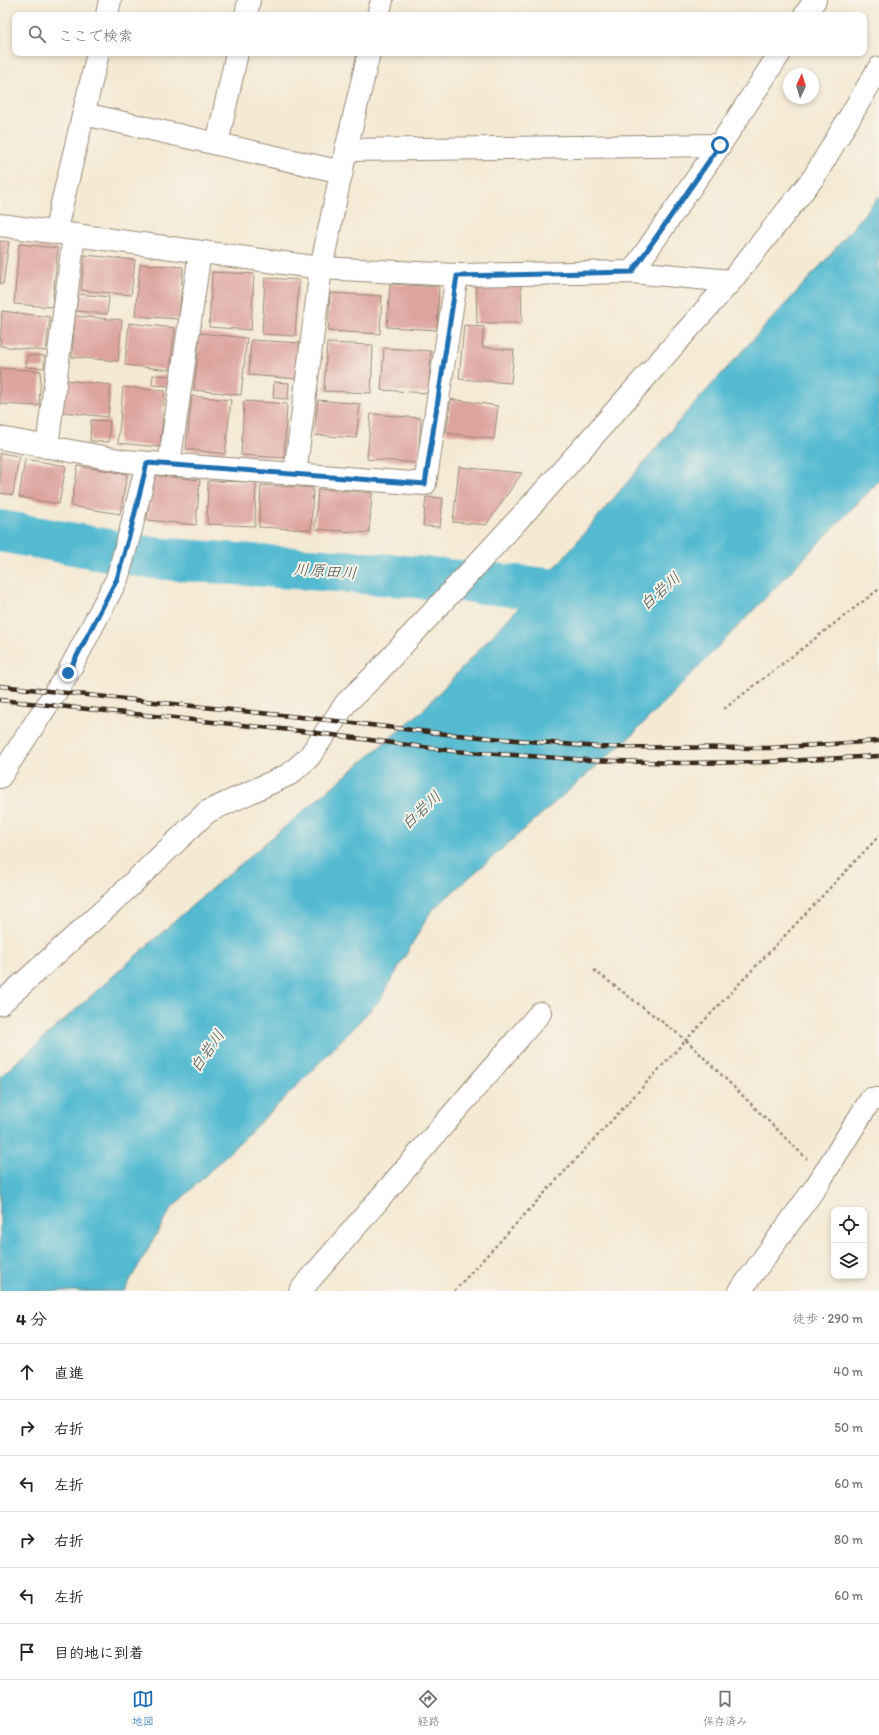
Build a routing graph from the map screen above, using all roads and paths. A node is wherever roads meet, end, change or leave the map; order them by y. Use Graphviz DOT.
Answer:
graph roads {
  1 [pos="110,0"];
  2 [pos="249,0"];
  3 [pos="382,0"];
  4 [pos="815,0"];
  5 [pos="107,12"];
  6 [pos="247,12"];
  7 [pos="379,12"];
  8 [pos="807,12"];
  9 [pos="97,56"];
  10 [pos="236,56"];
  11 [pos="368,56"];
  12 [pos="778,56"];
  13 [pos="879,68"];
  14 [pos="84,114"];
  15 [pos="217,144"];
  16 [pos="720,145"];
  17 [pos="346,150"];
  18 [pos="342,172"];
  19 [pos="0,225"];
  20 [pos="64,234"];
  21 [pos="200,252"];
  22 [pos="321,268"];
  23 [pos="632,272"];
  24 [pos="457,276"];
  25 [pos="731,281"];
  26 [pos="0,438"];
  27 [pos="47,447"];
  28 [pos="147,463"];
  29 [pos="169,465"];
  30 [pos="295,474"];
  31 [pos="879,589"];
  32 [pos="724,709"];
  33 [pos="0,777"];
  34 [pos="879,836"];
  35 [pos="594,970"];
  36 [pos="0,1004"];
  37 [pos="540,1014"];
  38 [pos="686,1040"];
  39 [pos="876,1096"];
  40 [pos="823,1174"];
  41 [pos="300,1291"];
  42 [pos="454,1291"];
  43 [pos="740,1291"];
  1 -- 5 [label="street"];
  2 -- 6 [label="street"];
  3 -- 7 [label="street"];
  4 -- 8 [label="street"];
  9 -- 14 [label="street"];
  10 -- 15 [label="street"];
  11 -- 17 [label="street"];
  12 -- 16 [label="street"];
  13 -- 25 [label="street"];
  14 -- 15 [label="street"];
  14 -- 20 [label="street"];
  15 -- 18 [label="street"];
  16 -- 17 [label="street"];
  16 -- 23 [label="street"];
  17 -- 18 [label="street"];
  18 -- 22 [label="street"];
  19 -- 20 [label="street"];
  20 -- 21 [label="street"];
  20 -- 27 [label="street"];
  21 -- 22 [label="street"];
  21 -- 29 [label="street"];
  22 -- 24 [label="street"];
  22 -- 30 [label="street"];
  23 -- 24 [label="street"];
  23 -- 25 [label="street"];
  24 -- 30 [label="street"];
  25 -- 36 [label="street"];
  26 -- 27 [label="street"];
  27 -- 28 [label="street"];
  28 -- 29 [label="street"];
  28 -- 33 [label="street"];
  29 -- 30 [label="street"];
  31 -- 32 [label="path"];
  34 -- 38 [label="path"];
  35 -- 38 [label="path"];
  37 -- 41 [label="street"];
  38 -- 40 [label="path"];
  38 -- 42 [label="path"];
  39 -- 40 [label="street"];
  40 -- 43 [label="street"];
}
